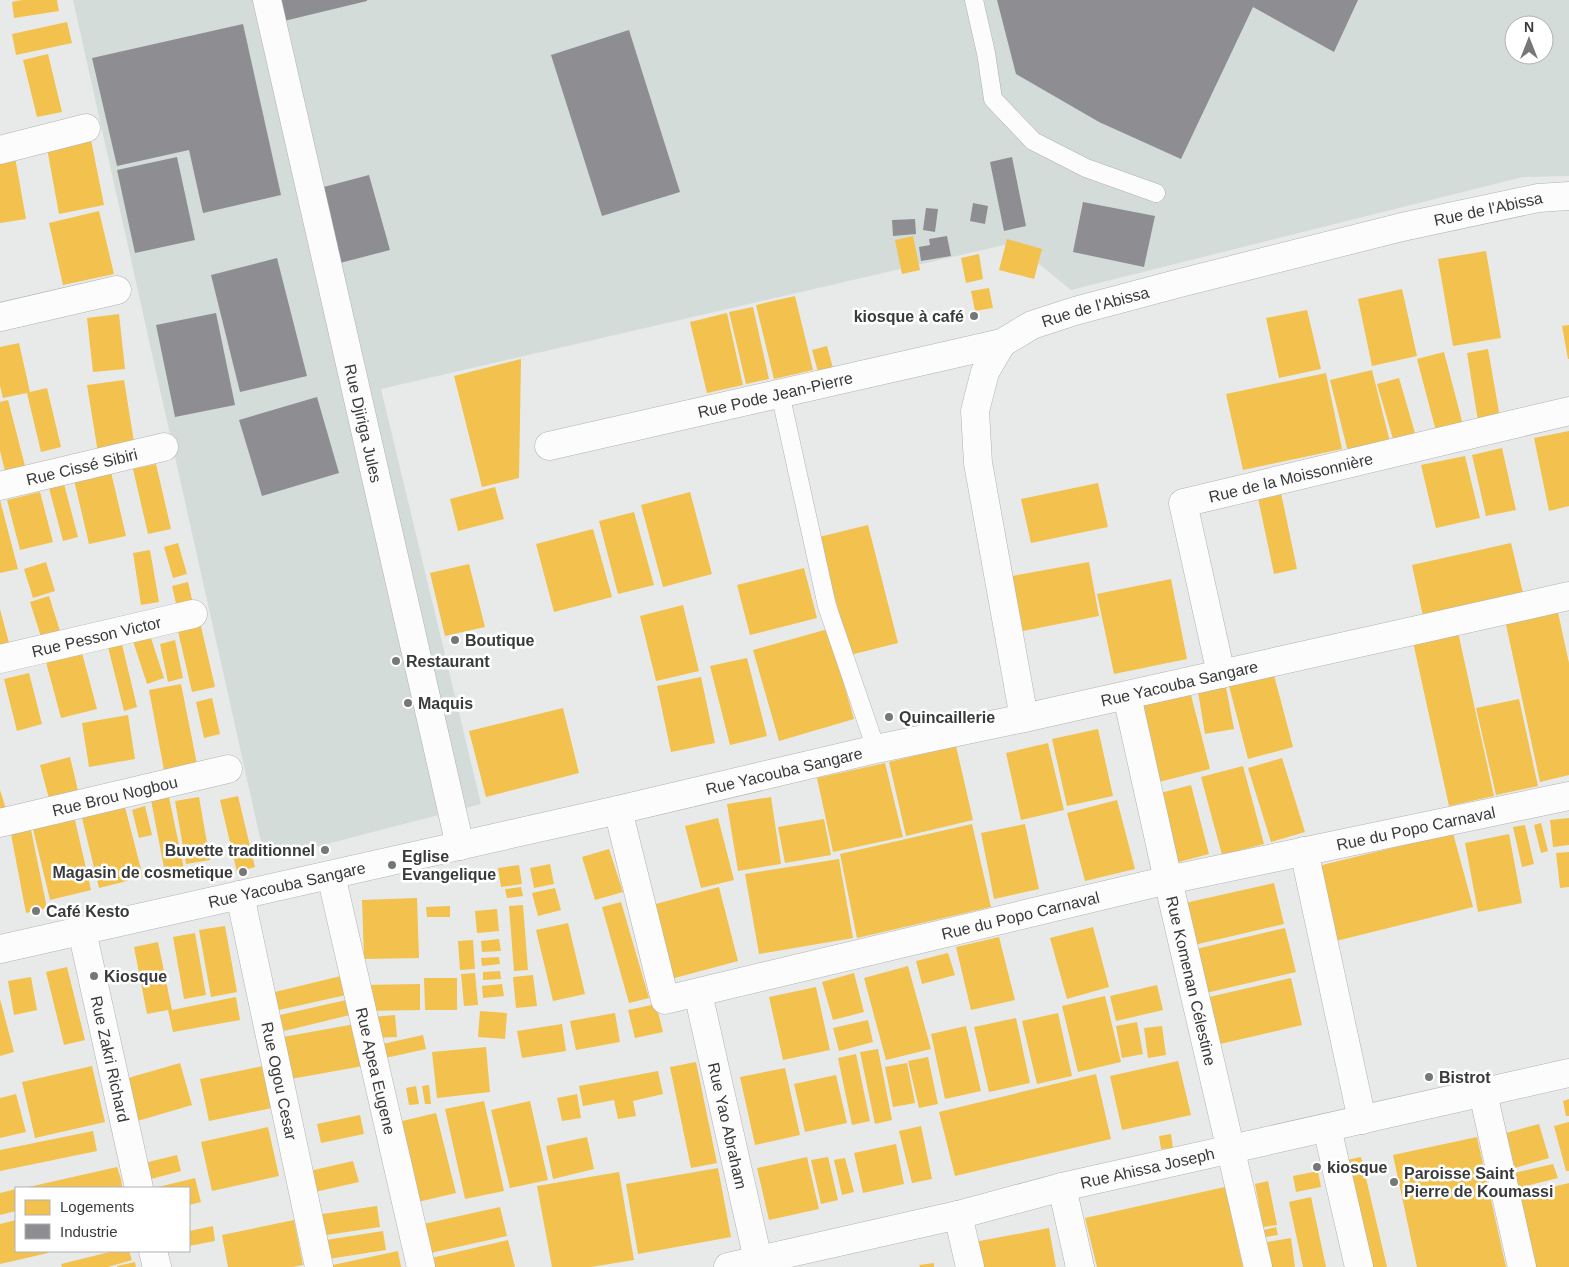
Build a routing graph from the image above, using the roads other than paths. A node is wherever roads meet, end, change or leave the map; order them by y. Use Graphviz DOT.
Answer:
graph roads {
  1 [pos="267,0"];
  2 [pos="974,0"];
  3 [pos="86,128"];
  4 [pos="0,150"];
  5 [pos="1156,193"];
  6 [pos="1569,196"];
  7 [pos="117,290"];
  8 [pos="0,317"];
  9 [pos="1002,343"];
  10 [pos="780,393"];
  11 [pos="1569,412"];
  12 [pos="549,446"];
  13 [pos="164,447"];
  14 [pos="0,486"];
  15 [pos="1569,596"];
  16 [pos="194,614"];
  17 [pos="0,659"];
  18 [pos="1221,674"];
  19 [pos="1126,696"];
  20 [pos="1024,718"];
  21 [pos="876,748"];
  22 [pos="228,769"];
  23 [pos="1569,796"];
  24 [pos="618,810"];
  25 [pos="0,823"];
  26 [pos="460,846"];
  27 [pos="1304,851"];
  28 [pos="331,875"];
  29 [pos="1168,880"];
  30 [pos="240,895"];
  31 [pos="82,931"];
  32 [pos="0,949"];
  33 [pos="698,993"];
  34 [pos="1569,1073"];
  35 [pos="1483,1093"];
  36 [pos="1362,1120"];
  37 [pos="1328,1128"];
  38 [pos="1231,1150"];
  39 [pos="139,1187"];
  40 [pos="1062,1187"];
  41 [pos="958,1216"];
  42 [pos="154,1252"];
  43 [pos="775,1261"];
  44 [pos="157,1267"];
  45 [pos="319,1267"];
  46 [pos="420,1267"];
  47 [pos="728,1267"];
  48 [pos="970,1267"];
  49 [pos="1080,1267"];
  50 [pos="1258,1267"];
  51 [pos="1359,1267"];
  52 [pos="1522,1267"];
  1 -- 26 [label="street, Rue Djiriga Jules"];
  2 -- 5 [label="lane"];
  3 -- 4 [label="street"];
  6 -- 9 [label="street, Rue de l'Abissa"];
  7 -- 8 [label="street"];
  9 -- 10 [label="street, Rue Pode Jean-Pierre"];
  9 -- 20 [label="street, Rue de l'Abissa"];
  10 -- 12 [label="street, Rue Pode Jean-Pierre"];
  10 -- 21 [label="lane"];
  11 -- 18 [label="street, Rue de la Moissonnière"];
  13 -- 14 [label="street, Rue Cissé Sibiri"];
  15 -- 18 [label="street, Rue Yacouba Sangare"];
  16 -- 17 [label="street, Rue Pesson Victor"];
  18 -- 19 [label="street, Rue Yacouba Sangare"];
  19 -- 20 [label="street, Rue Yacouba Sangare"];
  19 -- 29 [label="street, Rue Komenan Célestine"];
  20 -- 21 [label="street, Rue Yacouba Sangare"];
  21 -- 24 [label="street, Rue Yacouba Sangare"];
  22 -- 25 [label="street, Rue Brou Nogbou"];
  23 -- 27 [label="street, Rue du Popo Carnaval"];
  24 -- 26 [label="street, Rue Yacouba Sangare"];
  24 -- 33 [label="street, Rue du Popo Carnaval"];
  26 -- 28 [label="street, Rue Yacouba Sangare"];
  27 -- 29 [label="street, Rue du Popo Carnaval"];
  27 -- 36 [label="street"];
  28 -- 30 [label="street, Rue Yacouba Sangare"];
  28 -- 46 [label="street, Rue Apea Eugene"];
  29 -- 33 [label="street, Rue du Popo Carnaval"];
  29 -- 38 [label="street, Rue Komenan Célestine"];
  30 -- 31 [label="street, Rue Yacouba Sangare"];
  30 -- 45 [label="street, Rue Ogou Cesar"];
  31 -- 32 [label="street, Rue Yacouba Sangare"];
  31 -- 39 [label="street, Rue Zakri Richard"];
  33 -- 43 [label="street, Rue Yao Abraham"];
  34 -- 35 [label="street, Rue Ahissa Joseph"];
  35 -- 36 [label="street, Rue Ahissa Joseph"];
  35 -- 52 [label="street"];
  36 -- 37 [label="street, Rue Ahissa Joseph"];
  37 -- 38 [label="street, Rue Ahissa Joseph"];
  37 -- 51 [label="street"];
  38 -- 40 [label="street, Rue Ahissa Joseph"];
  38 -- 50 [label="street, Rue Komenan Célestine"];
  40 -- 41 [label="street, Rue Ahissa Joseph"];
  40 -- 49 [label="street"];
  41 -- 43 [label="street, Rue Ahissa Joseph"];
  41 -- 48 [label="street"];
  42 -- 44 [label="street"];
  43 -- 47 [label="street, Rue Ahissa Joseph"];
}
